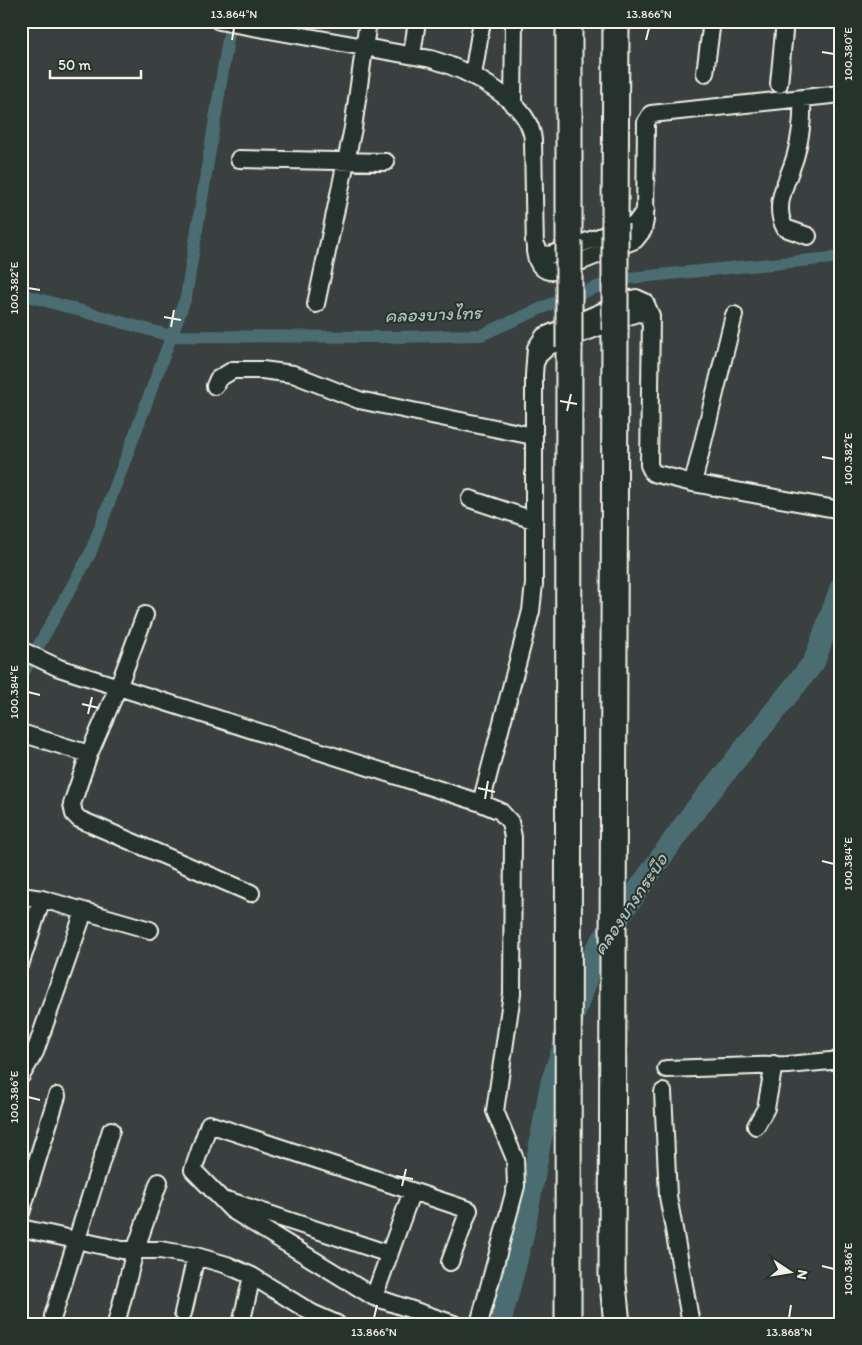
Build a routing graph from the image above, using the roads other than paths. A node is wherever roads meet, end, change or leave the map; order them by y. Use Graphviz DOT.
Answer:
graph roads {
  1 [pos="218,21"];
  2 [pos="368,21"];
  3 [pos="417,21"];
  4 [pos="482,21"];
  5 [pos="514,21"];
  6 [pos="569,21"];
  7 [pos="616,21"];
  8 [pos="712,21"];
  9 [pos="785,21"];
  10 [pos="264,25"];
  11 [pos="364,46"];
  12 [pos="412,55"];
  13 [pos="705,73"];
  14 [pos="473,75"];
  15 [pos="779,84"];
  16 [pos="841,94"];
  17 [pos="802,99"];
  18 [pos="513,105"];
  19 [pos="239,159"];
  20 [pos="346,160"];
  21 [pos="386,162"];
  22 [pos="808,236"];
  23 [pos="316,304"];
  24 [pos="734,315"];
  25 [pos="215,386"];
  26 [pos="533,436"];
  27 [pos="693,483"];
  28 [pos="470,499"];
  29 [pos="841,510"];
  30 [pos="533,520"];
  31 [pos="145,615"];
  32 [pos="21,650"];
  33 [pos="119,685"];
  34 [pos="21,733"];
  35 [pos="89,754"];
  36 [pos="481,803"];
  37 [pos="250,893"];
  38 [pos="21,896"];
  39 [pos="41,904"];
  40 [pos="81,920"];
  41 [pos="122,920"];
  42 [pos="150,930"];
  43 [pos="21,962"];
  44 [pos="841,1060"];
  45 [pos="774,1064"];
  46 [pos="666,1069"];
  47 [pos="21,1076"];
  48 [pos="663,1092"];
  49 [pos="57,1096"];
  50 [pos="756,1126"];
  51 [pos="111,1130"];
  52 [pos="159,1182"];
  53 [pos="412,1191"];
  54 [pos="216,1196"];
  55 [pos="21,1213"];
  56 [pos="21,1228"];
  57 [pos="75,1241"];
  58 [pos="135,1251"];
  59 [pos="389,1254"];
  60 [pos="196,1256"];
  61 [pos="450,1262"];
  62 [pos="252,1276"];
  63 [pos="374,1297"];
  64 [pos="182,1313"];
  65 [pos="52,1316"];
  66 [pos="307,1317"];
  67 [pos="116,1324"];
  68 [pos="240,1324"];
  69 [pos="337,1324"];
  70 [pos="454,1324"];
  71 [pos="478,1324"];
  72 [pos="568,1324"];
  73 [pos="615,1324"];
  74 [pos="691,1324"];
  1 -- 10 [label="street"];
  2 -- 11 [label="street"];
  3 -- 12 [label="street"];
  4 -- 14 [label="street"];
  5 -- 18 [label="street"];
  6 -- 72 [label="highway, bridge"];
  7 -- 73 [label="highway, bridge"];
  8 -- 13 [label="street"];
  9 -- 15 [label="street"];
  10 -- 11 [label="street"];
  11 -- 12 [label="street"];
  11 -- 20 [label="street"];
  12 -- 14 [label="street"];
  14 -- 18 [label="street"];
  16 -- 17 [label="street"];
  17 -- 18 [label="street"];
  17 -- 22 [label="street"];
  19 -- 20 [label="street"];
  20 -- 21 [label="street"];
  20 -- 23 [label="street"];
  24 -- 27 [label="street"];
  25 -- 26 [label="street"];
  26 -- 27 [label="street"];
  26 -- 30 [label="street"];
  27 -- 29 [label="street"];
  28 -- 30 [label="street"];
  30 -- 36 [label="street"];
  31 -- 33 [label="street"];
  32 -- 33 [label="street"];
  33 -- 35 [label="street"];
  33 -- 36 [label="street"];
  34 -- 35 [label="street"];
  35 -- 37 [label="street"];
  36 -- 71 [label="street"];
  38 -- 39 [label="street"];
  39 -- 40 [label="street"];
  39 -- 41 [label="street"];
  39 -- 43 [label="street"];
  40 -- 41 [label="street"];
  40 -- 47 [label="street"];
  41 -- 42 [label="street"];
  44 -- 45 [label="street"];
  45 -- 46 [label="street"];
  45 -- 50 [label="street"];
  48 -- 74 [label="street"];
  49 -- 55 [label="street"];
  51 -- 57 [label="street"];
  52 -- 58 [label="street"];
  53 -- 54 [label="street"];
  53 -- 59 [label="street"];
  53 -- 61 [label="street"];
  54 -- 59 [label="street"];
  54 -- 63 [label="street"];
  56 -- 57 [label="street"];
  57 -- 58 [label="street"];
  57 -- 65 [label="street"];
  58 -- 60 [label="street"];
  58 -- 67 [label="street"];
  59 -- 63 [label="street"];
  60 -- 62 [label="street"];
  60 -- 64 [label="street"];
  62 -- 66 [label="street"];
  62 -- 68 [label="street"];
  63 -- 70 [label="street"];
  66 -- 69 [label="street"];
}
